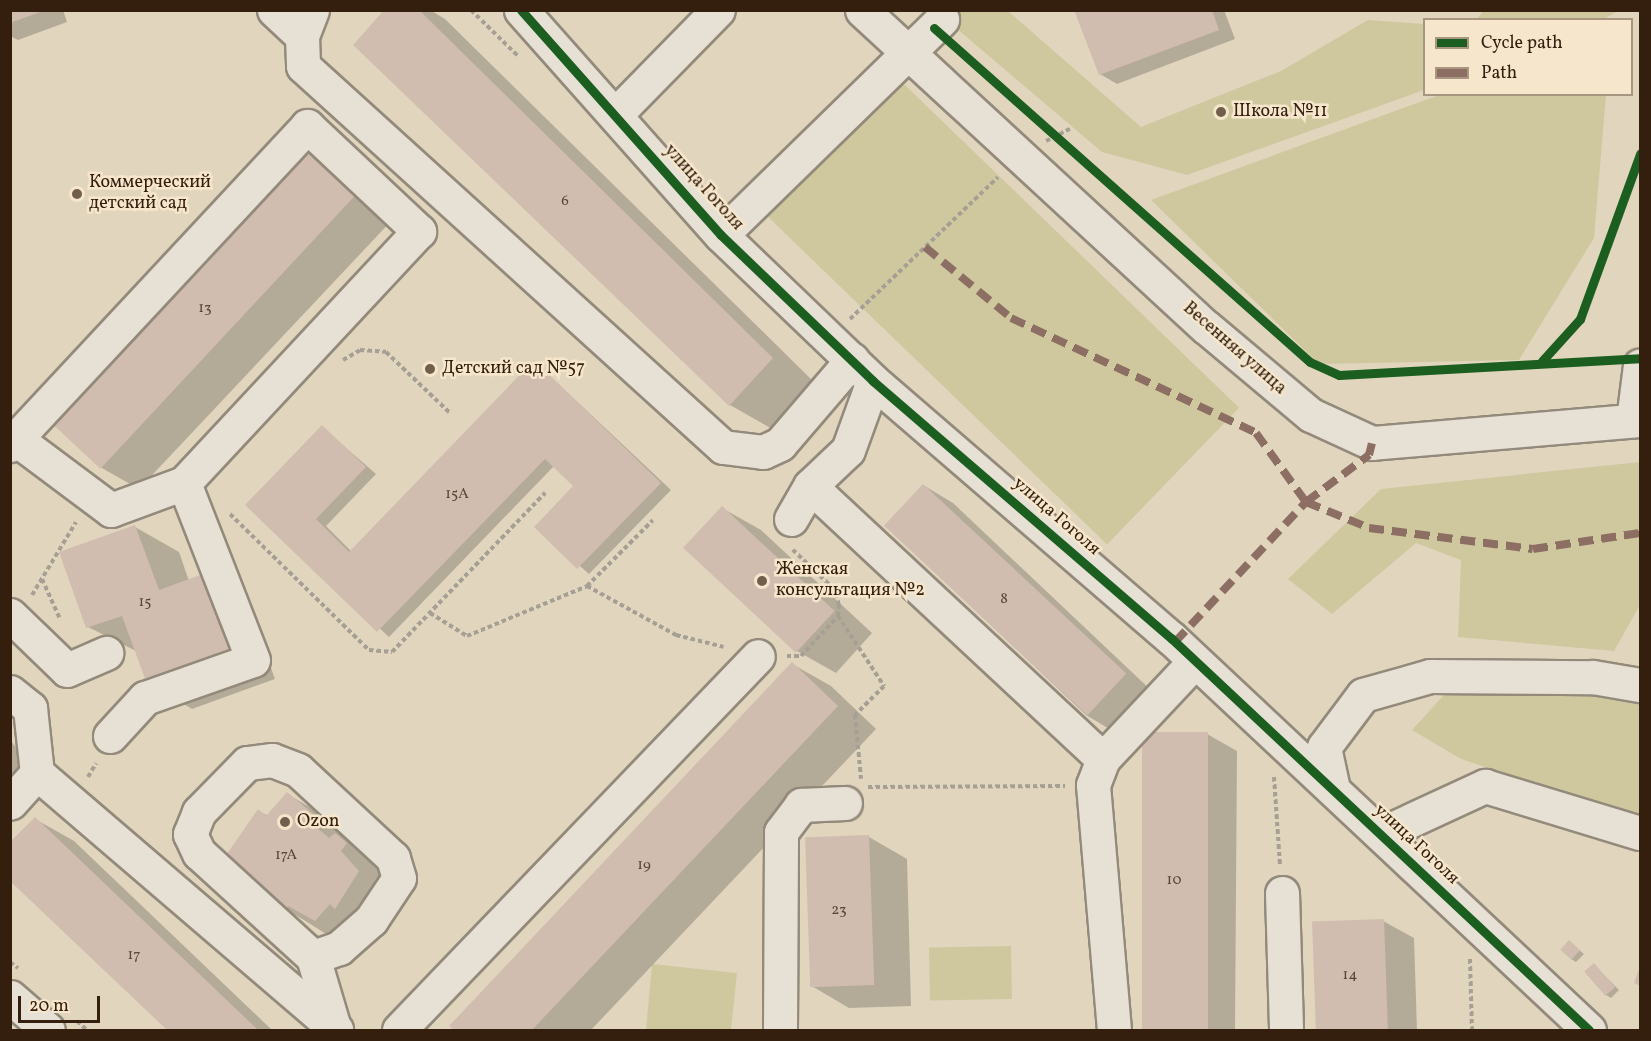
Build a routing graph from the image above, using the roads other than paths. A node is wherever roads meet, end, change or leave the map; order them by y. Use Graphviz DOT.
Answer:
graph roads {
  1 [pos="274,10"];
  2 [pos="521,10"];
  3 [pos="718,10"];
  4 [pos="862,10"];
  5 [pos="942,19"];
  6 [pos="307,23"];
  7 [pos="910,54"];
  8 [pos="615,115"];
  9 [pos="721,235"];
  10 [pos="1641,365"];
  11 [pos="863,370"];
  12 [pos="1637,420"];
  13 [pos="13,442"];
  14 [pos="184,483"];
  15 [pos="810,486"];
  16 [pos="791,519"];
  17 [pos="14,618"];
  18 [pos="106,653"];
  19 [pos="758,656"];
  20 [pos="1195,661"];
  21 [pos="1641,686"];
  22 [pos="10,692"];
  23 [pos="110,736"];
  24 [pos="1098,772"];
  25 [pos="37,773"];
  26 [pos="1333,789"];
  27 [pos="10,803"];
  28 [pos="845,803"];
  29 [pos="1641,833"];
  30 [pos="1381,834"];
  31 [pos="1282,893"];
  32 [pos="313,957"];
  33 [pos="15,1009"];
  34 [pos="336,1029"];
  35 [pos="48,1030"];
  36 [pos="399,1030"];
  37 [pos="780,1030"];
  38 [pos="1114,1030"];
  39 [pos="1286,1030"];
  40 [pos="1589,1030"];
  1 -- 6 [label="street"];
  2 -- 8 [label="street, улица Гоголя"];
  3 -- 8 [label="street"];
  4 -- 7 [label="street, Весенняя улица"];
  5 -- 7 [label="street"];
  6 -- 11 [label="street"];
  7 -- 9 [label="street"];
  7 -- 12 [label="street, Весенняя улица"];
  8 -- 9 [label="street, улица Гоголя"];
  9 -- 11 [label="street, улица Гоголя"];
  10 -- 12 [label="street"];
  11 -- 15 [label="street"];
  11 -- 20 [label="street, улица Гоголя"];
  13 -- 14 [label="street"];
  13 -- 14 [label="street"];
  14 -- 23 [label="street"];
  15 -- 16 [label="street"];
  15 -- 24 [label="street"];
  17 -- 18 [label="street"];
  19 -- 36 [label="street"];
  20 -- 24 [label="street"];
  20 -- 26 [label="street, улица Гоголя"];
  21 -- 26 [label="street"];
  22 -- 25 [label="street"];
  24 -- 38 [label="street"];
  25 -- 27 [label="street"];
  25 -- 34 [label="street"];
  26 -- 30 [label="street, улица Гоголя"];
  28 -- 37 [label="street"];
  29 -- 30 [label="street"];
  30 -- 40 [label="street, улица Гоголя"];
  31 -- 39 [label="street"];
  32 -- 32 [label="street"];
  32 -- 34 [label="street"];
  33 -- 35 [label="street"];
}
